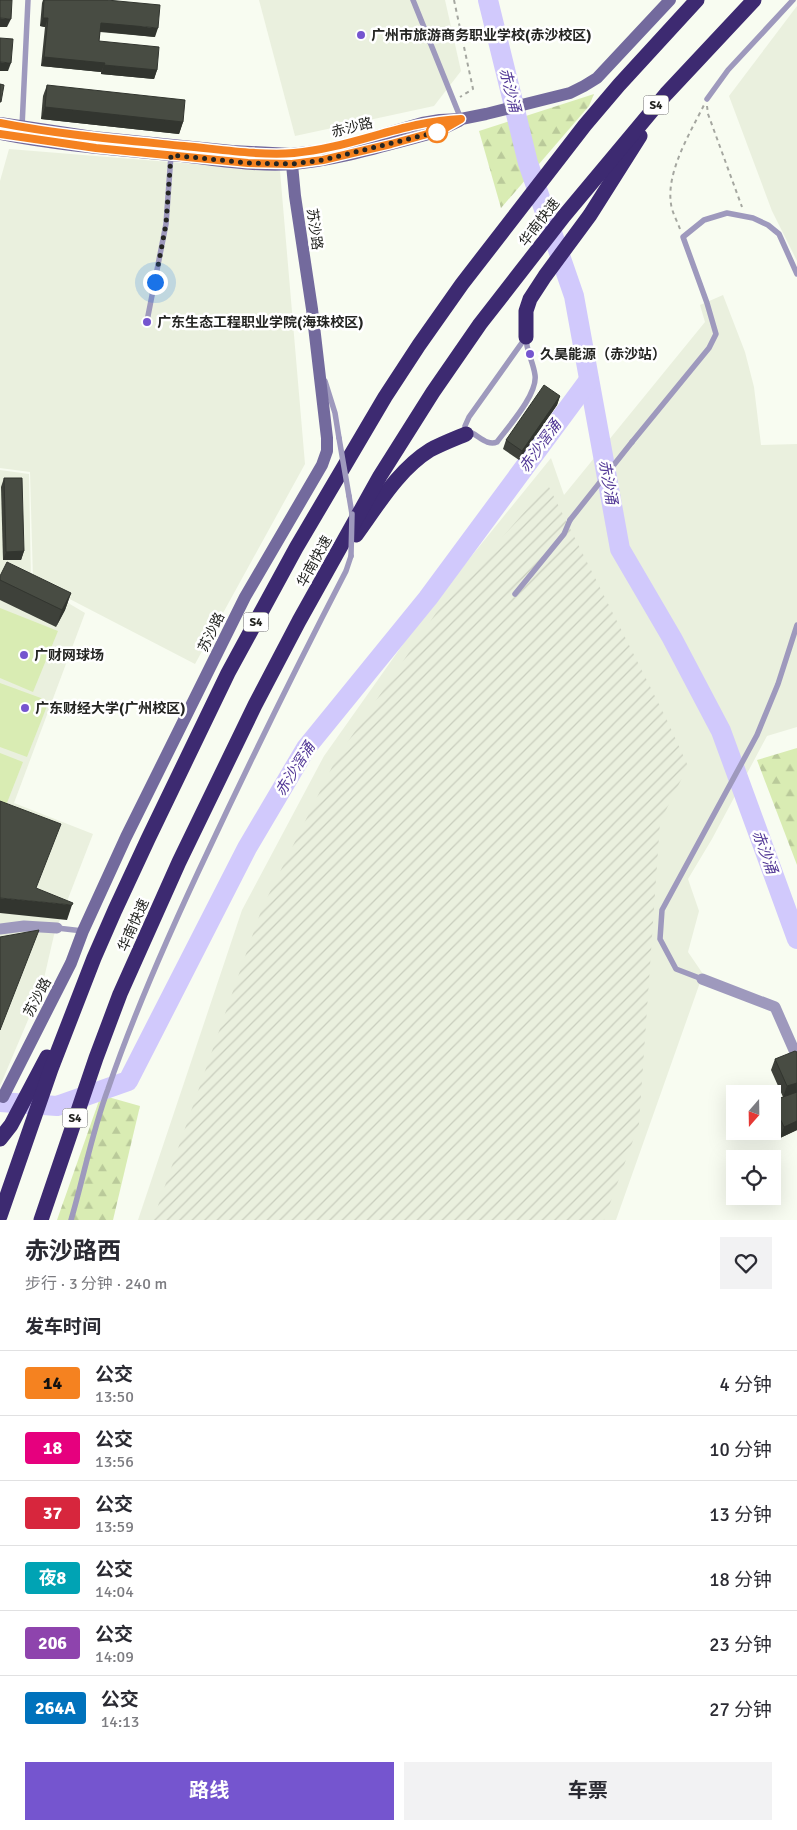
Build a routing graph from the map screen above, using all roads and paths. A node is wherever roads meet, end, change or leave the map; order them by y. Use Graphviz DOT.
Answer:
graph roads {
  1 [pos="28,0"];
  2 [pos="413,0"];
  3 [pos="454,0"];
  4 [pos="670,0"];
  5 [pos="697,0"];
  6 [pos="754,0"];
  7 [pos="793,0"];
  8 [pos="672,86"];
  9 [pos="707,99"];
  10 [pos="453,100"];
  11 [pos="461,119"];
  12 [pos="0,123"];
  13 [pos="22,127"];
  14 [pos="0,134"];
  15 [pos="171,155"];
  16 [pos="292,159"];
  17 [pos="753,218"];
  18 [pos="683,237"];
  19 [pos="797,274"];
  20 [pos="147,321"];
  21 [pos="526,337"];
  22 [pos="317,353"];
  23 [pos="466,434"];
  24 [pos="314,593"];
  25 [pos="515,594"];
  26 [pos="797,625"];
  27 [pos="0,928"];
  28 [pos="57,928"];
  29 [pos="83,931"];
  30 [pos="702,979"];
  31 [pos="797,1056"];
  32 [pos="46,1068"];
  33 [pos="1,1098"];
  34 [pos="0,1139"];
  35 [pos="0,1216"];
  36 [pos="41,1220"];
  37 [pos="71,1220"];
  1 -- 13 [label="lane"];
  2 -- 10 [label="lane"];
  3 -- 10 [label="path"];
  4 -- 11 [label="main road, 赤沙路"];
  5 -- 32 [label="highway, 华南快速 / S4"];
  6 -- 8 [label="highway, 华南快速 / S4"];
  7 -- 9 [label="lane"];
  8 -- 21 [label="highway"];
  8 -- 24 [label="highway, 华南快速 / S4"];
  9 -- 17 [label="path"];
  9 -- 18 [label="path"];
  10 -- 11 [label="lane"];
  11 -- 16 [label="main road, 赤沙路"];
  12 -- 13 [label="main road, 赤沙路"];
  13 -- 16 [label="main road, 赤沙路"];
  14 -- 15 [label="main road"];
  15 -- 16 [label="main road"];
  15 -- 20 [label="lane"];
  16 -- 22 [label="main road, 苏沙路"];
  17 -- 18 [label="lane"];
  17 -- 19 [label="lane"];
  18 -- 25 [label="lane, bridge"];
  21 -- 23 [label="lane"];
  21 -- 23 [label="lane"];
  22 -- 29 [label="main road, 苏沙路"];
  22 -- 37 [label="lane, bridge"];
  23 -- 24 [label="highway"];
  24 -- 36 [label="highway, 华南快速 / S4"];
  26 -- 30 [label="lane"];
  27 -- 28 [label="street"];
  28 -- 29 [label="lane"];
  29 -- 33 [label="main road, 苏沙路"];
  30 -- 31 [label="street"];
  32 -- 34 [label="highway"];
  32 -- 35 [label="highway, 华南快速 / S4"];
}
